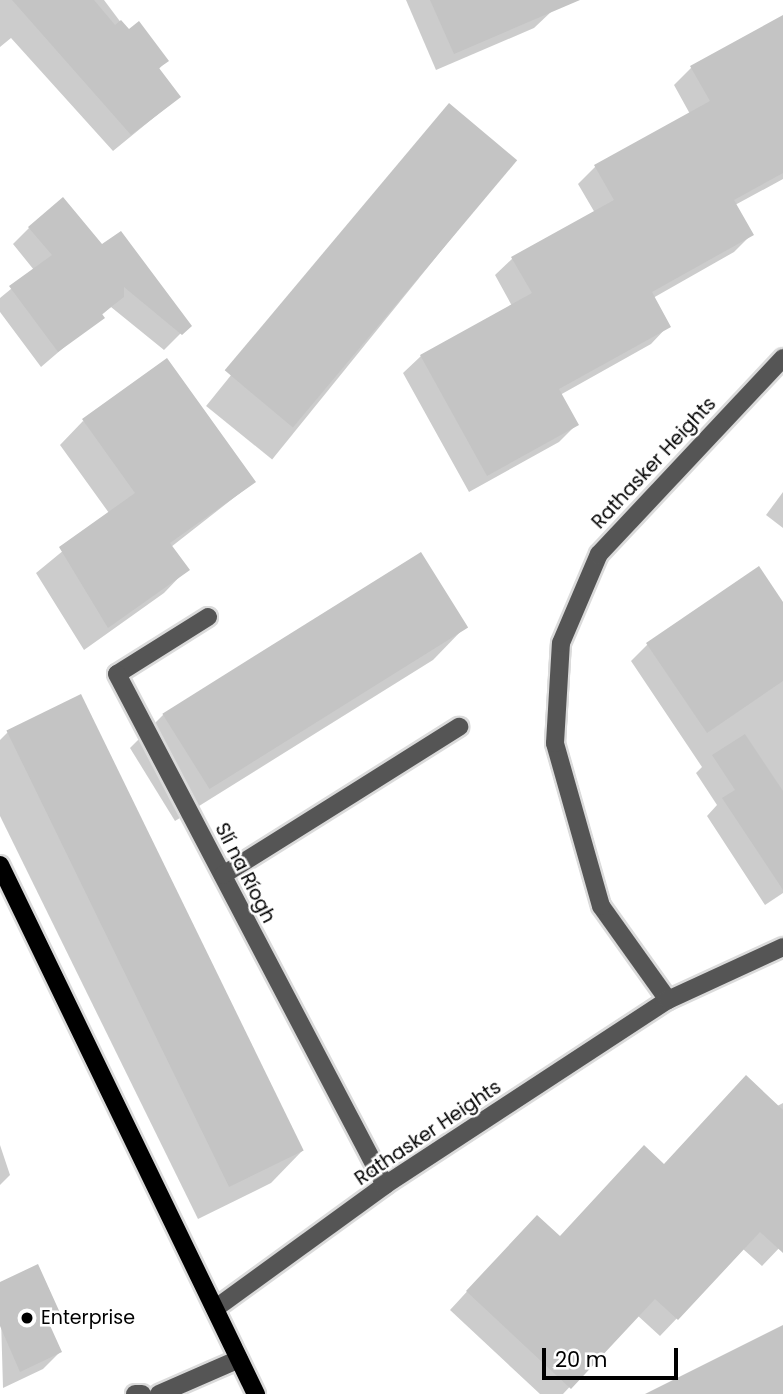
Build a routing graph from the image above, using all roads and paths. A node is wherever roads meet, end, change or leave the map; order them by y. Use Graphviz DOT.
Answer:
graph roads {
  1 [pos="783,358"];
  2 [pos="208,617"];
  3 [pos="459,727"];
  4 [pos="0,865"];
  5 [pos="223,875"];
  6 [pos="783,947"];
  7 [pos="668,1000"];
  8 [pos="385,1185"];
  9 [pos="216,1308"];
  10 [pos="239,1359"];
  11 [pos="135,1394"];
  12 [pos="142,1394"];
  13 [pos="159,1394"];
  14 [pos="256,1394"];
  1 -- 7 [label="street, Rathasker Heights"];
  2 -- 5 [label="street, Slí na Ríogh"];
  3 -- 5 [label="street"];
  4 -- 9 [label="main road"];
  5 -- 8 [label="street, Slí na Ríogh"];
  6 -- 7 [label="street, Rathasker Heights"];
  7 -- 8 [label="street, Rathasker Heights"];
  8 -- 9 [label="street, Rathasker Heights"];
  9 -- 10 [label="main road"];
  10 -- 13 [label="street"];
  10 -- 14 [label="main road"];
  11 -- 12 [label="street"];
}
